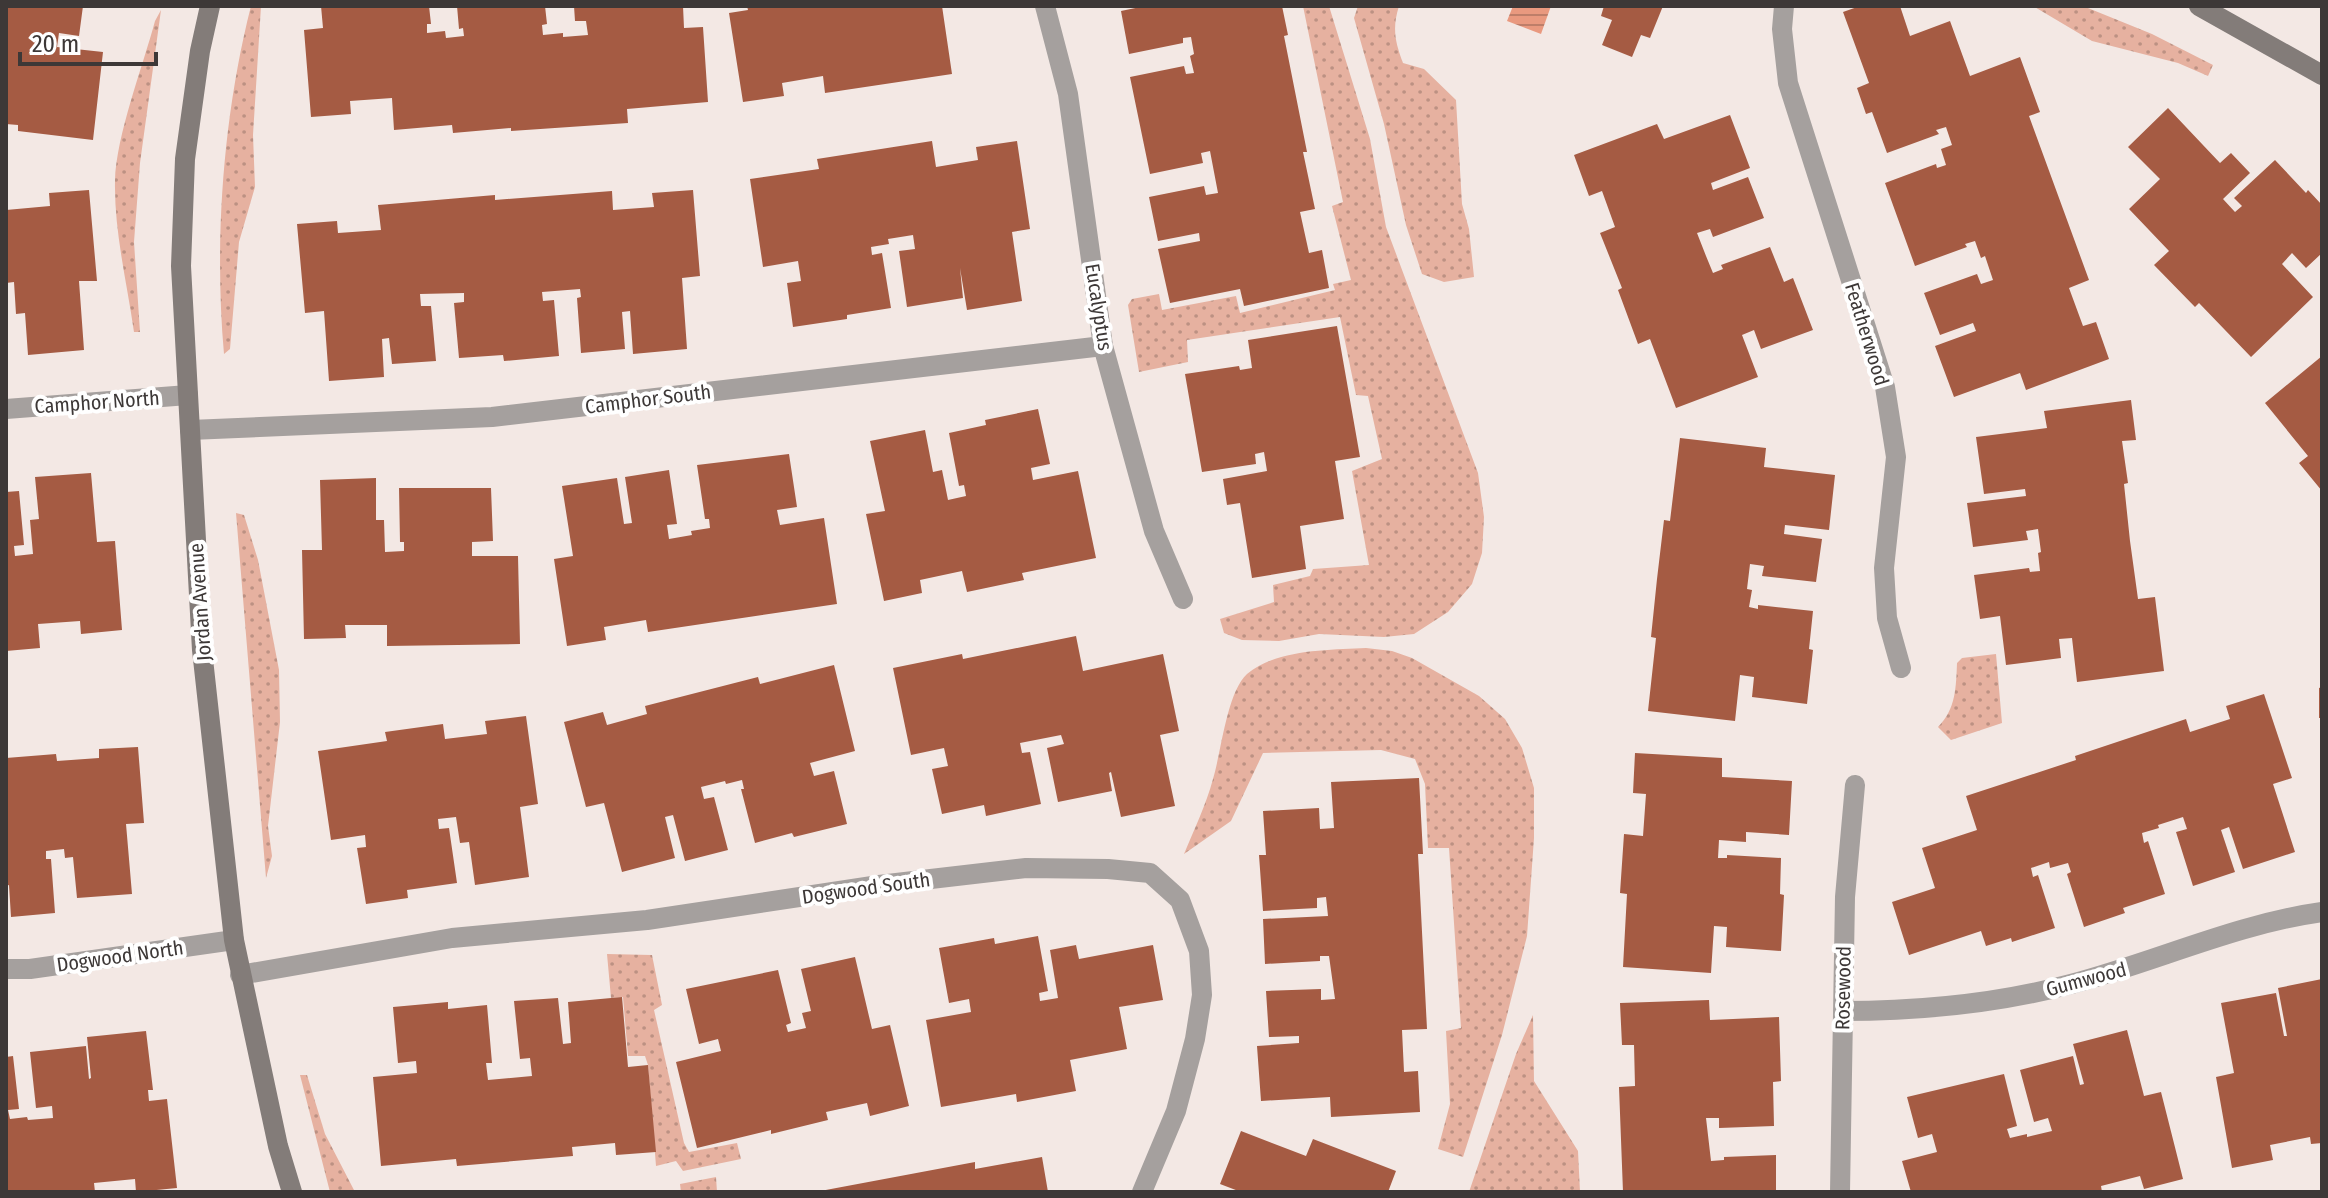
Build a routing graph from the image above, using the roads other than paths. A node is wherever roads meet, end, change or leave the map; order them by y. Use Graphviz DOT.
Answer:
graph roads {
  1 [pos="210,6"];
  2 [pos="1045,6"];
  3 [pos="1784,6"];
  4 [pos="2199,6"];
  5 [pos="2322,75"];
  6 [pos="1103,346"];
  7 [pos="188,395"];
  8 [pos="6,409"];
  9 [pos="190,430"];
  10 [pos="1183,599"];
  11 [pos="1901,668"];
  12 [pos="1855,785"];
  13 [pos="2322,912"];
  14 [pos="234,940"];
  15 [pos="6,969"];
  16 [pos="240,975"];
  17 [pos="1843,1011"];
  18 [pos="292,1192"];
  19 [pos="1142,1192"];
  20 [pos="1840,1192"];
  1 -- 7 [label="street, Jordan Avenue"];
  2 -- 6 [label="street, Eucalyptus"];
  3 -- 11 [label="street, Featherwood"];
  4 -- 5 [label="street"];
  6 -- 9 [label="street, Camphor South"];
  6 -- 10 [label="street, Eucalyptus"];
  7 -- 8 [label="street, Camphor North"];
  7 -- 9 [label="street, Jordan Avenue"];
  9 -- 14 [label="street, Jordan Avenue"];
  12 -- 17 [label="street, Rosewood"];
  13 -- 17 [label="street, Gumwood"];
  14 -- 15 [label="street, Dogwood North"];
  14 -- 16 [label="street, Jordan Avenue"];
  16 -- 18 [label="street, Jordan Avenue"];
  16 -- 19 [label="street, Dogwood South"];
  17 -- 20 [label="street, Rosewood"];
}
